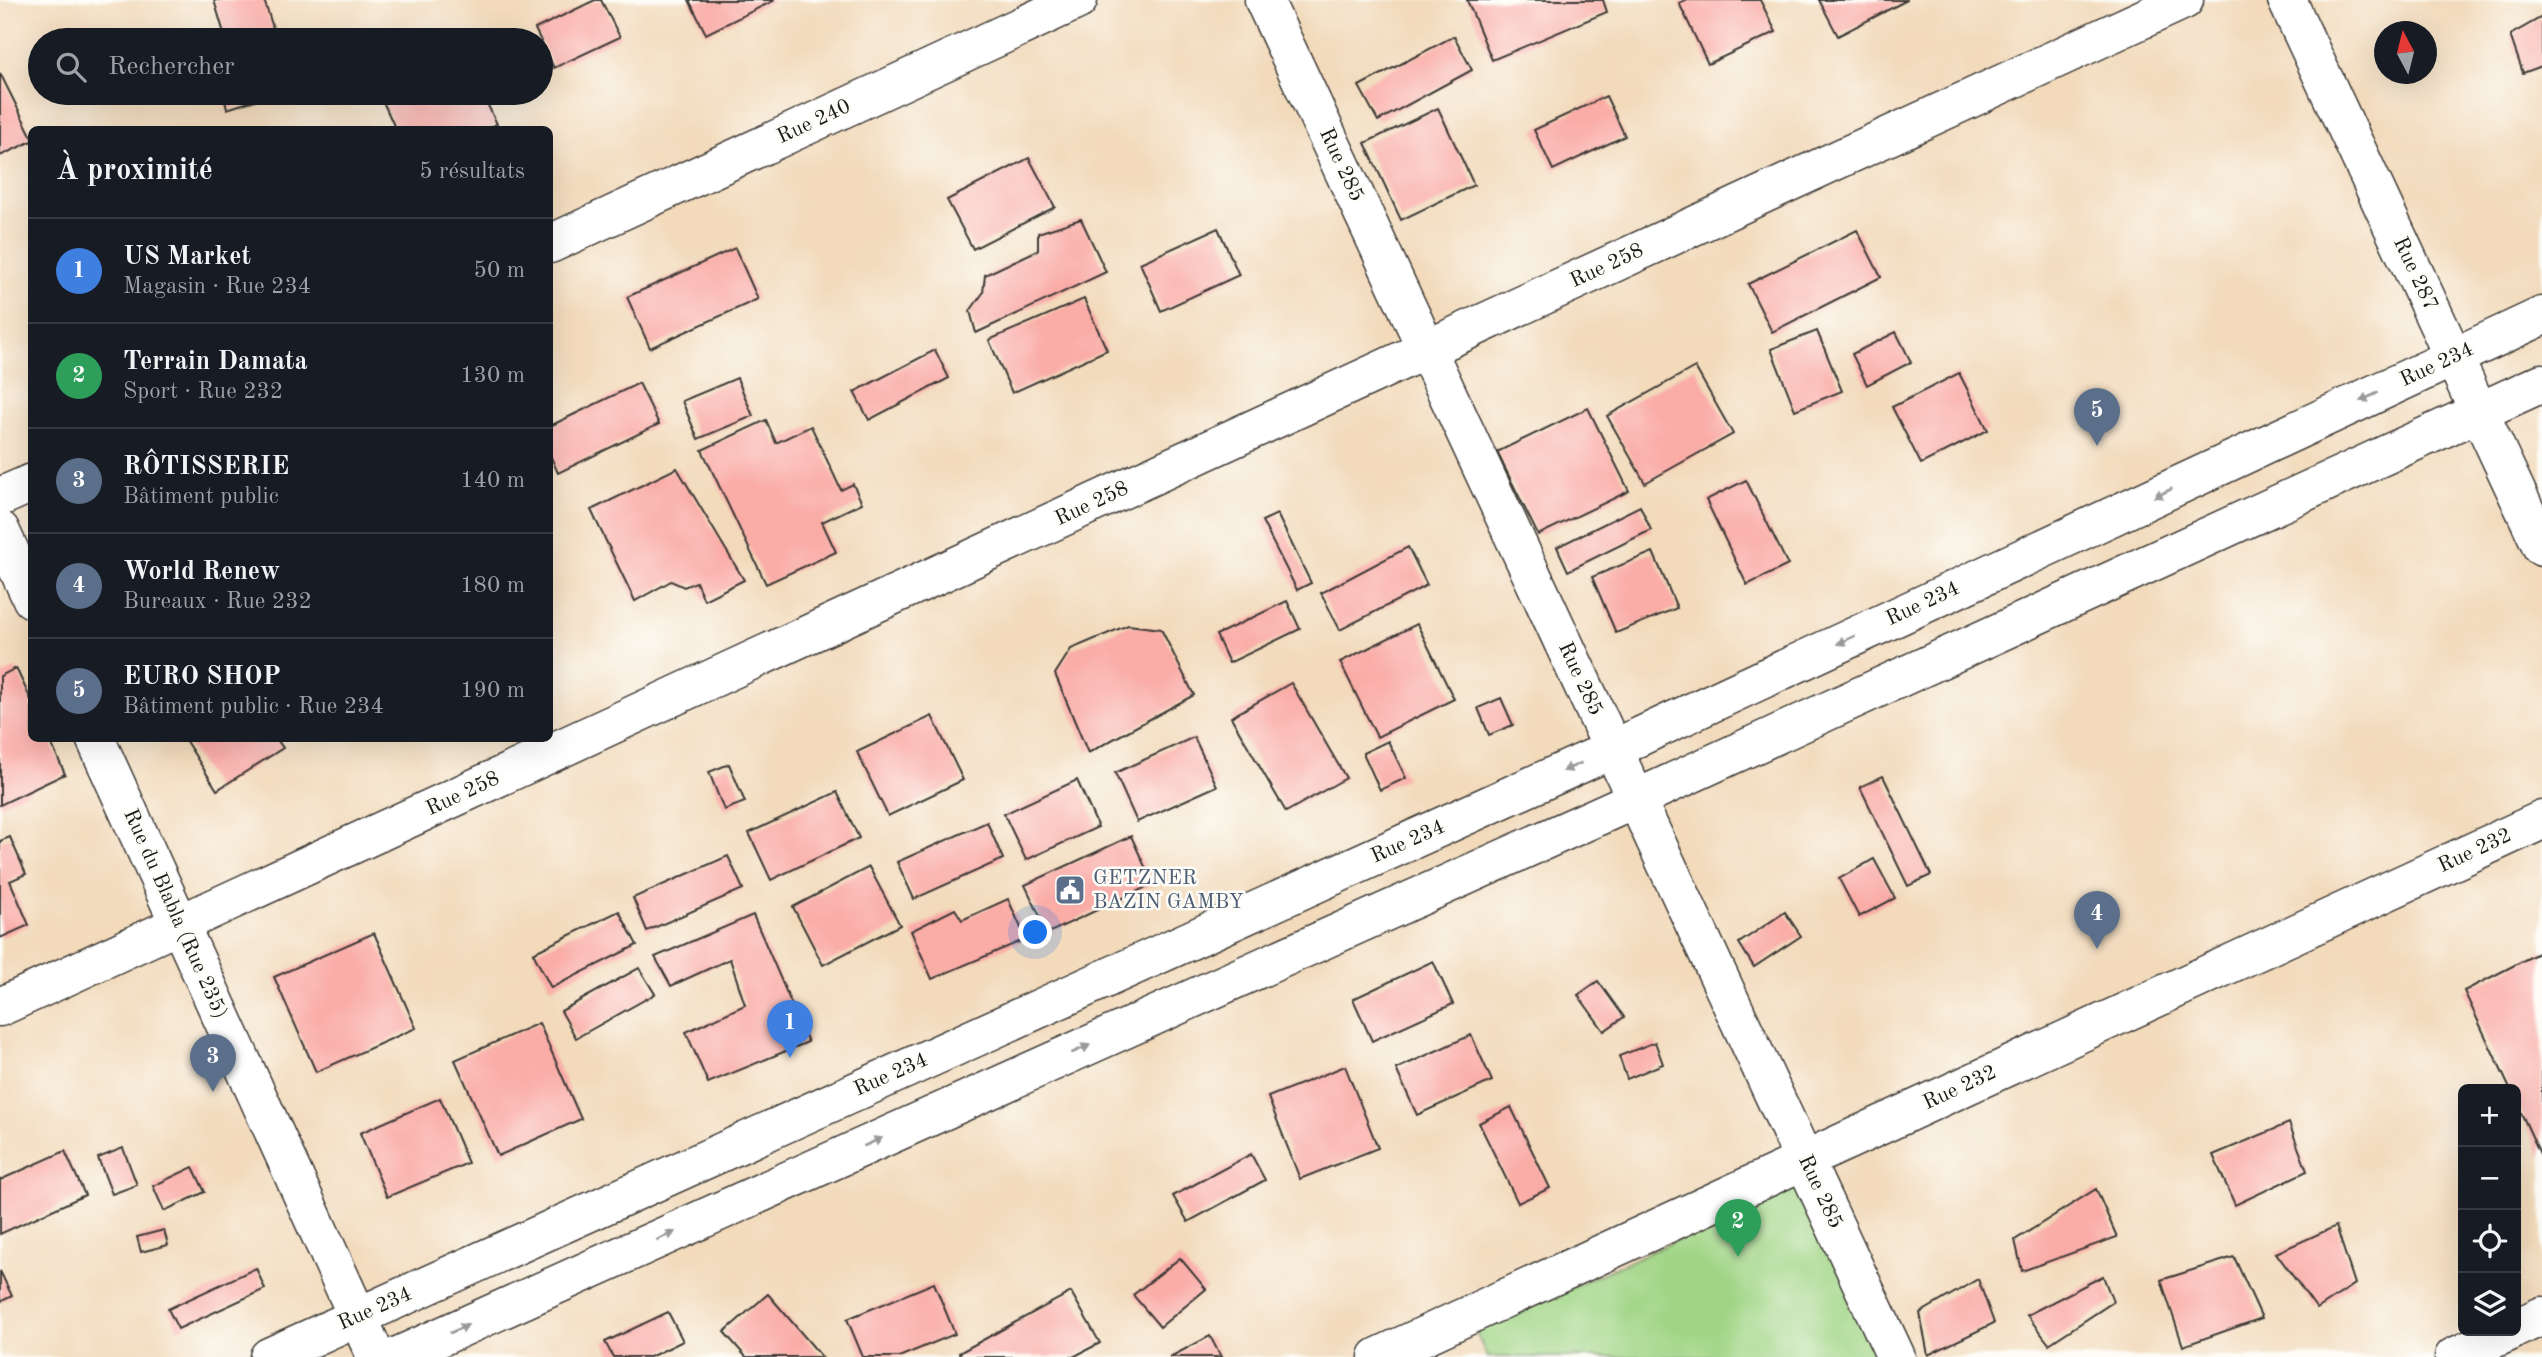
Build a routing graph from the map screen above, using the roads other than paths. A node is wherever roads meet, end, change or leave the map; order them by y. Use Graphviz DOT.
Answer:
graph roads {
  1 [pos="1078,0"];
  2 [pos="1264,0"];
  3 [pos="2184,0"];
  4 [pos="2287,0"];
  5 [pos="553,243"];
  6 [pos="2542,316"];
  7 [pos="1427,349"];
  8 [pos="2454,357"];
  9 [pos="2542,383"];
  10 [pos="2479,412"];
  11 [pos="28,485"];
  12 [pos="0,498"];
  13 [pos="0,530"];
  14 [pos="2542,547"];
  15 [pos="28,590"];
  16 [pos="97,742"];
  17 [pos="1613,749"];
  18 [pos="1636,799"];
  19 [pos="2542,820"];
  20 [pos="180,924"];
  21 [pos="0,1007"];
  22 [pos="1804,1160"];
  23 [pos="2542,1316"];
  24 [pos="358,1317"];
  25 [pos="2521,1326"];
  26 [pos="2500,1336"];
  27 [pos="1433,1345"];
  28 [pos="269,1357"];
  29 [pos="376,1357"];
  30 [pos="396,1357"];
  31 [pos="1378,1357"];
  32 [pos="1896,1357"];
  33 [pos="2454,1357"];
  1 -- 5 [label="street, Rue 240"];
  2 -- 7 [label="street, Rue 285"];
  3 -- 7 [label="street, Rue 258"];
  4 -- 8 [label="street, Rue 287"];
  6 -- 8 [label="street, Rue 234"];
  7 -- 17 [label="street, Rue 285"];
  7 -- 20 [label="street, Rue 258"];
  8 -- 10 [label="street, Rue 287"];
  8 -- 17 [label="street, Rue 234, one-way"];
  9 -- 10 [label="street"];
  10 -- 14 [label="street, Rue 287"];
  10 -- 18 [label="street"];
  11 -- 12 [label="street"];
  13 -- 15 [label="street"];
  16 -- 20 [label="street, Rue du Blabla (Rue 235)"];
  17 -- 18 [label="street, Rue 285"];
  17 -- 24 [label="street, Rue 234, one-way"];
  18 -- 22 [label="street, Rue 285"];
  30 -- 18 [label="street, one-way"];
  19 -- 22 [label="street, Rue 232"];
  20 -- 21 [label="street, Rue 258"];
  20 -- 24 [label="street, Rue du Blabla (Rue 235)"];
  22 -- 27 [label="street, Rue 232"];
  22 -- 32 [label="street, Rue 285"];
  23 -- 25 [label="street"];
  24 -- 28 [label="street, Rue 234"];
  24 -- 29 [label="street, Rue du Blabla (Rue 235)"];
  26 -- 33 [label="street"];
  27 -- 31 [label="street, Rue 232"];
}
